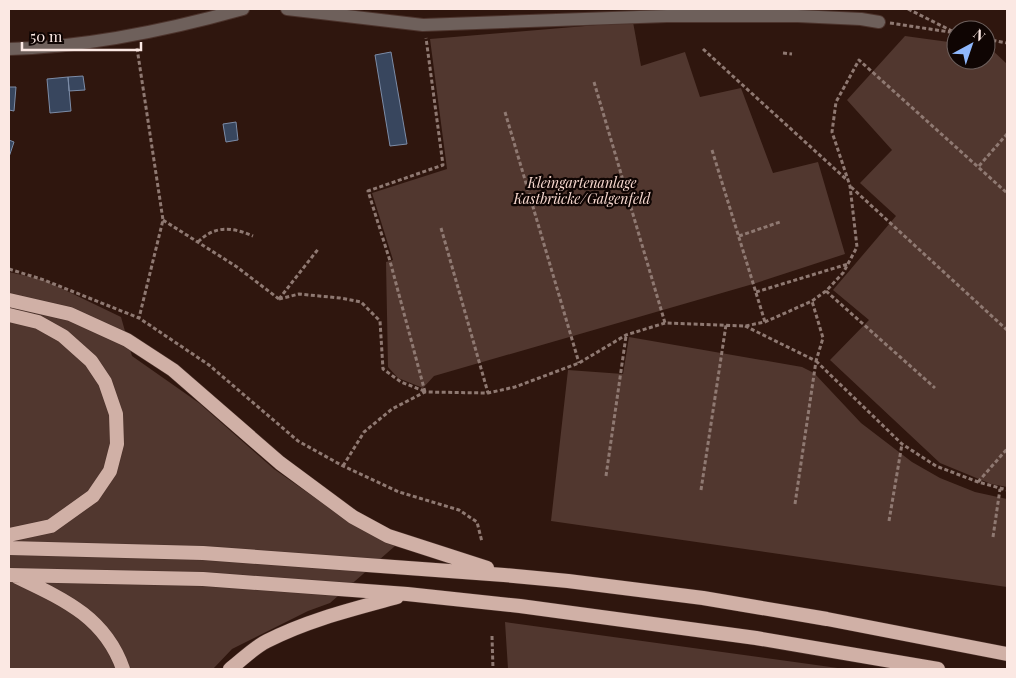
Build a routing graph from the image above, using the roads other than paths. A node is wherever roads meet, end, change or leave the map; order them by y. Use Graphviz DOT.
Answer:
graph roads {
  1 [pos="243,9"];
  2 [pos="287,9"];
  3 [pos="879,22"];
  4 [pos="9,49"];
  5 [pos="9,300"];
  6 [pos="9,316"];
  7 [pos="9,535"];
  8 [pos="9,548"];
  9 [pos="10,575"];
  10 [pos="504,575"];
  11 [pos="407,594"];
  12 [pos="1007,654"];
  13 [pos="123,669"];
  14 [pos="230,669"];
  15 [pos="938,669"];
  1 -- 4 [label="street"];
  2 -- 3 [label="street"];
  5 -- 10 [label="highway"];
  6 -- 7 [label="highway"];
  8 -- 10 [label="highway"];
  9 -- 11 [label="highway"];
  9 -- 13 [label="highway"];
  10 -- 12 [label="highway"];
  11 -- 14 [label="highway"];
  11 -- 15 [label="highway"];
}
